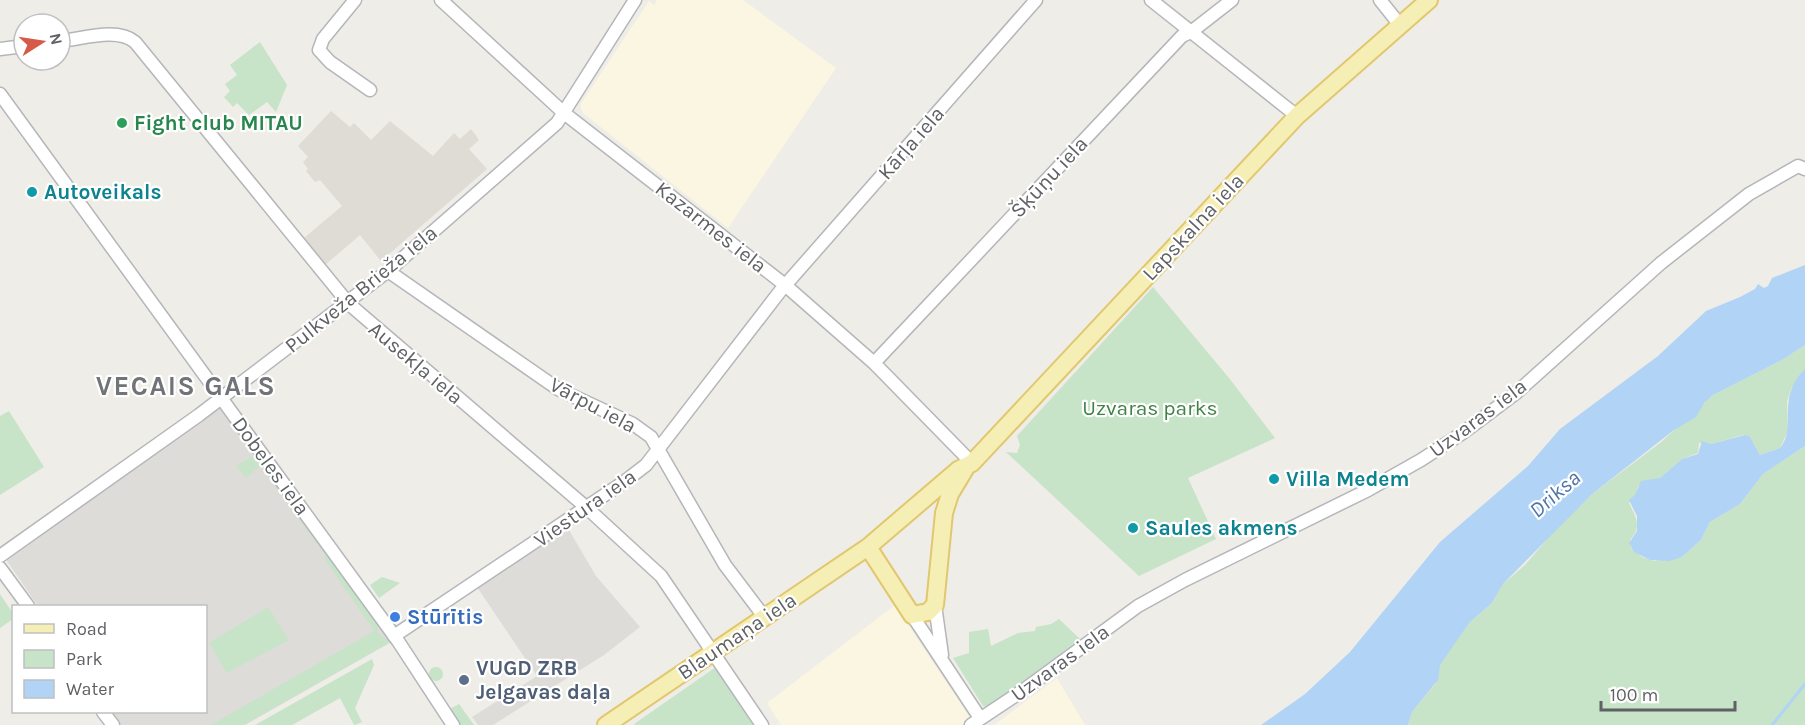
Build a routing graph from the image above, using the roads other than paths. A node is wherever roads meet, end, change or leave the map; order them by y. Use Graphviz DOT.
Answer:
graph roads {
  1 [pos="355,0"];
  2 [pos="441,0"];
  3 [pos="635,0"];
  4 [pos="1036,0"];
  5 [pos="1151,0"];
  6 [pos="1232,0"];
  7 [pos="1380,0"];
  8 [pos="1429,0"];
  9 [pos="1400,25"];
  10 [pos="1191,32"];
  11 [pos="72,40"];
  12 [pos="370,90"];
  13 [pos="0,94"];
  14 [pos="564,113"];
  15 [pos="1297,116"];
  16 [pos="1805,169"];
  17 [pos="388,271"];
  18 [pos="785,285"];
  19 [pos="349,304"];
  20 [pos="874,363"];
  21 [pos="221,399"];
  22 [pos="658,448"];
  23 [pos="970,465"];
  24 [pos="586,508"];
  25 [pos="868,547"];
  26 [pos="0,556"];
  27 [pos="0,568"];
  28 [pos="26,605"];
  29 [pos="935,606"];
  30 [pos="912,615"];
  31 [pos="765,618"];
  32 [pos="394,636"];
  33 [pos="714,652"];
  34 [pos="945,665"];
  35 [pos="975,722"];
  36 [pos="453,725"];
  37 [pos="606,725"];
  38 [pos="762,725"];
  1 -- 12 [label="street"];
  2 -- 14 [label="street, Kazarmes iela"];
  3 -- 14 [label="street, Pulkveža Brieža iela"];
  4 -- 18 [label="street, Kārļa iela"];
  5 -- 10 [label="street"];
  6 -- 10 [label="street, Šķūņu iela"];
  7 -- 9 [label="street"];
  8 -- 9 [label="main road, Lapskalna iela"];
  9 -- 15 [label="main road, Lapskalna iela"];
  10 -- 15 [label="street"];
  10 -- 20 [label="street, Šķūņu iela"];
  11 -- 19 [label="street, Ausekļa iela"];
  13 -- 21 [label="street, Dobeles iela"];
  14 -- 17 [label="street, Pulkveža Brieža iela"];
  14 -- 18 [label="street, Kazarmes iela"];
  15 -- 23 [label="main road, Lapskalna iela"];
  16 -- 35 [label="street, Uzvaras iela"];
  17 -- 19 [label="street, Pulkveža Brieža iela"];
  17 -- 22 [label="street, Vārpu iela"];
  18 -- 20 [label="street, Kazarmes iela"];
  18 -- 22 [label="street, Viestura iela"];
  19 -- 21 [label="street, Pulkveža Brieža iela"];
  19 -- 24 [label="street, Ausekļa iela"];
  20 -- 23 [label="street, Kazarmes iela"];
  21 -- 26 [label="street, Pulkveža Brieža iela"];
  21 -- 32 [label="street, Dobeles iela"];
  22 -- 24 [label="street, Viestura iela"];
  22 -- 31 [label="street, Vārpu iela"];
  23 -- 25 [label="main road, Lapskalna iela"];
  23 -- 29 [label="main road, Lapskalna iela"];
  24 -- 32 [label="street, Viestura iela"];
  24 -- 33 [label="street, Ausekļa iela"];
  25 -- 30 [label="main road, Lapskalna iela"];
  25 -- 31 [label="main road, Blaumaņa iela"];
  27 -- 28 [label="street"];
  29 -- 30 [label="main road"];
  29 -- 34 [label="street, Lapskalna iela"];
  30 -- 34 [label="street, Lapskalna iela"];
  31 -- 33 [label="main road, Blaumaņa iela"];
  32 -- 36 [label="street, Dobeles iela"];
  33 -- 37 [label="main road, Blaumaņa iela"];
  33 -- 38 [label="street, Ausekļa iela"];
  34 -- 35 [label="street, Lapskalna iela"];
}
